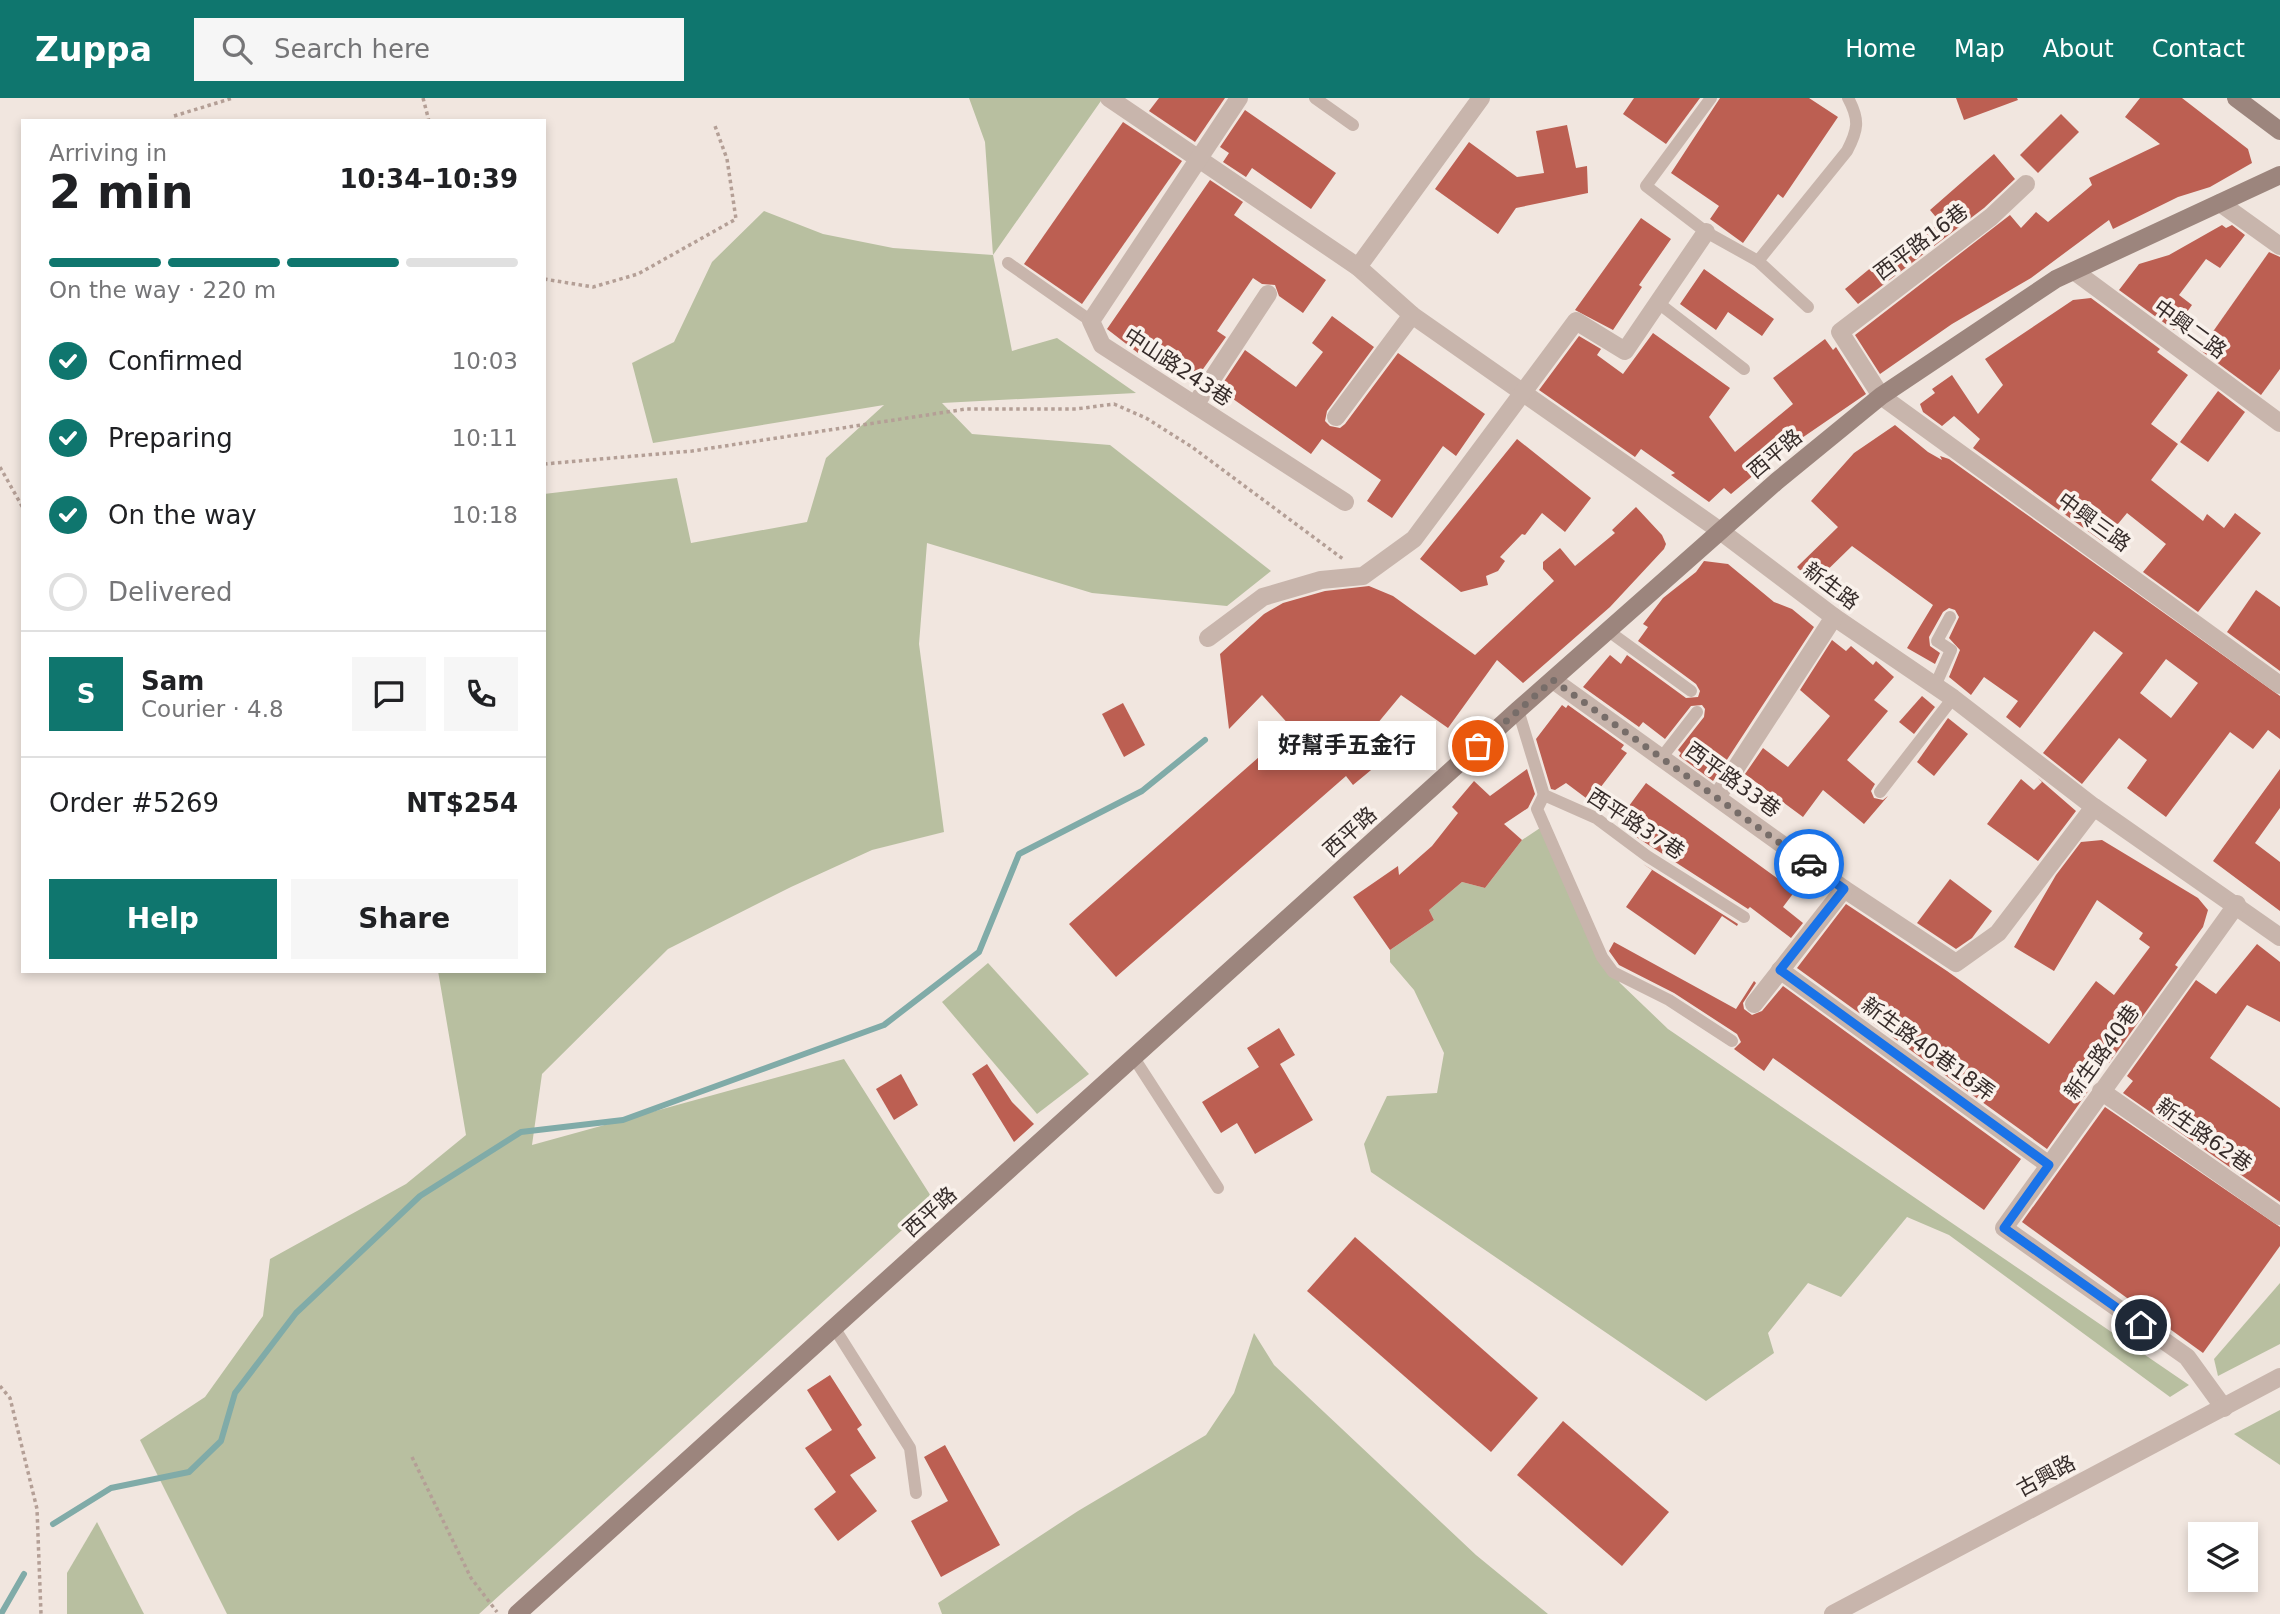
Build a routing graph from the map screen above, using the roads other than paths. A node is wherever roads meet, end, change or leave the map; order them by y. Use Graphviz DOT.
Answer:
graph roads {
  1 [pos="1109,98"];
  2 [pos="1239,98"];
  3 [pos="1315,98"];
  4 [pos="1481,98"];
  5 [pos="1711,98"];
  6 [pos="1849,98"];
  7 [pos="2236,98"];
  8 [pos="1353,125"];
  9 [pos="2280,131"];
  10 [pos="1198,156"];
  11 [pos="2280,175"];
  12 [pos="2026,184"];
  13 [pos="2220,203"];
  14 [pos="1706,232"];
  15 [pos="2280,246"];
  16 [pos="1758,261"];
  17 [pos="1008,263"];
  18 [pos="1358,267"];
  19 [pos="2074,271"];
  20 [pos="1268,294"];
  21 [pos="1657,302"];
  22 [pos="1808,307"];
  23 [pos="1412,315"];
  24 [pos="1091,321"];
  25 [pos="1744,369"];
  26 [pos="1522,392"];
  27 [pos="1881,396"];
  28 [pos="1195,405"];
  29 [pos="1336,417"];
  30 [pos="2280,423"];
  31 [pos="1345,502"];
  32 [pos="1719,530"];
  33 [pos="1833,617"];
  34 [pos="1951,617"];
  35 [pos="1607,630"];
  36 [pos="1208,638"];
  37 [pos="1553,680"];
  38 [pos="2280,685"];
  39 [pos="1935,686"];
  40 [pos="1691,691"];
  41 [pos="1954,698"];
  42 [pos="1518,710"];
  43 [pos="1697,712"];
  44 [pos="1662,757"];
  45 [pos="1880,792"];
  46 [pos="1544,794"];
  47 [pos="1717,797"];
  48 [pos="2094,807"];
  49 [pos="1844,889"];
  50 [pos="2237,904"];
  51 [pos="1744,917"];
  52 [pos="2280,937"];
  53 [pos="1780,970"];
  54 [pos="1754,1004"];
  55 [pos="1732,1041"];
  56 [pos="1134,1058"];
  57 [pos="2101,1091"];
  58 [pos="2049,1165"];
  59 [pos="1218,1188"];
  60 [pos="2280,1216"];
  61 [pos="835,1329"];
  62 [pos="2280,1377"];
  63 [pos="2224,1408"];
  64 [pos="916,1493"];
  65 [pos="517,1614"];
  66 [pos="1833,1614"];
  1 -- 10 [label="street"];
  2 -- 10 [label="street"];
  3 -- 8 [label="lane"];
  4 -- 18 [label="street"];
  5 -- 14 [label="lane"];
  6 -- 16 [label="lane"];
  7 -- 9 [label="main road"];
  10 -- 18 [label="street"];
  10 -- 24 [label="street"];
  11 -- 13 [label="main road, 西平路"];
  12 -- 27 [label="street, 西平路16巷"];
  13 -- 15 [label="street"];
  13 -- 19 [label="main road, 西平路"];
  14 -- 16 [label="lane"];
  14 -- 21 [label="street"];
  16 -- 22 [label="lane"];
  17 -- 24 [label="lane"];
  18 -- 23 [label="street, 新生路"];
  19 -- 27 [label="main road, 西平路"];
  19 -- 30 [label="street, 中興二路"];
  20 -- 28 [label="street"];
  21 -- 25 [label="lane"];
  21 -- 26 [label="street"];
  23 -- 26 [label="street, 新生路"];
  23 -- 29 [label="street"];
  24 -- 28 [label="street, 中山路243巷"];
  26 -- 32 [label="street, 新生路"];
  26 -- 36 [label="street"];
  27 -- 32 [label="main road, 西平路"];
  27 -- 38 [label="street, 中興三路"];
  28 -- 31 [label="street, 中山路243巷"];
  32 -- 33 [label="street, 新生路"];
  32 -- 35 [label="main road, 西平路"];
  33 -- 39 [label="street, 新生路"];
  33 -- 47 [label="street"];
  34 -- 39 [label="lane"];
  35 -- 37 [label="main road, 西平路"];
  35 -- 40 [label="lane"];
  37 -- 42 [label="main road, 西平路"];
  37 -- 44 [label="street, 西平路33巷"];
  39 -- 41 [label="street, 新生路"];
  41 -- 45 [label="lane"];
  41 -- 48 [label="street, 新生路"];
  42 -- 46 [label="lane"];
  42 -- 56 [label="main road, 西平路"];
  43 -- 44 [label="lane"];
  44 -- 47 [label="street, 西平路33巷"];
  46 -- 51 [label="lane, 西平路37巷"];
  46 -- 55 [label="lane"];
  47 -- 49 [label="street, 西平路33巷"];
  48 -- 49 [label="street, 西平路33巷"];
  48 -- 50 [label="street, 新生路"];
  49 -- 53 [label="street"];
  50 -- 52 [label="street, 新生路"];
  50 -- 57 [label="street, 新生路40巷"];
  53 -- 54 [label="street"];
  53 -- 58 [label="street, 新生路40巷18弄"];
  56 -- 59 [label="lane"];
  56 -- 61 [label="main road, 西平路"];
  57 -- 58 [label="street, 新生路40巷"];
  57 -- 60 [label="street, 新生路62巷"];
  58 -- 63 [label="street, 新生路40巷"];
  61 -- 64 [label="lane"];
  61 -- 65 [label="main road, 西平路"];
  62 -- 63 [label="street, 古興路"];
  63 -- 66 [label="street, 古興路"];
}
